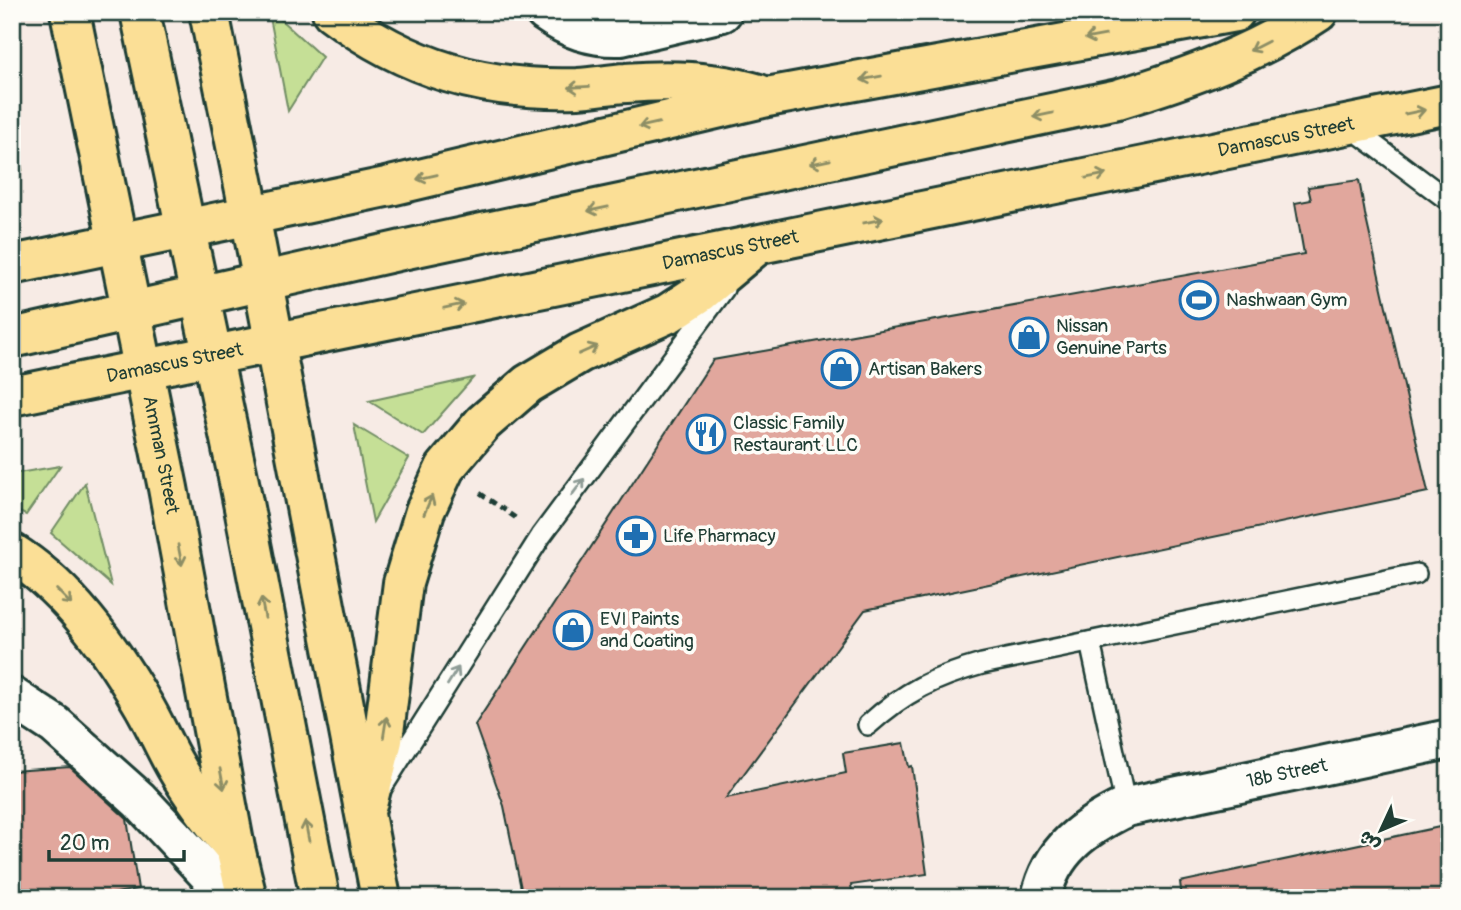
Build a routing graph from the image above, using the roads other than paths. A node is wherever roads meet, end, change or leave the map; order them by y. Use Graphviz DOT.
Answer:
graph roads {
  1 [pos="70,12"];
  2 [pos="139,12"];
  3 [pos="209,12"];
  4 [pos="332,12"];
  5 [pos="545,12"];
  6 [pos="722,12"];
  7 [pos="1235,12"];
  8 [pos="1318,12"];
  9 [pos="767,97"];
  10 [pos="1449,104"];
  11 [pos="1349,126"];
  12 [pos="1449,201"];
  13 [pos="250,215"];
  14 [pos="185,228"];
  15 [pos="118,242"];
  16 [pos="758,243"];
  17 [pos="12,265"];
  18 [pos="263,281"];
  19 [pos="199,296"];
  20 [pos="132,311"];
  21 [pos="12,338"];
  22 [pos="274,342"];
  23 [pos="212,355"];
  24 [pos="144,369"];
  25 [pos="12,396"];
  26 [pos="12,553"];
  27 [pos="1416,574"];
  28 [pos="1090,642"];
  29 [pos="12,697"];
  30 [pos="868,725"];
  31 [pos="1449,738"];
  32 [pos="1126,807"];
  33 [pos="364,817"];
  34 [pos="235,848"];
  35 [pos="231,898"];
  36 [pos="247,898"];
  37 [pos="320,898"];
  38 [pos="381,898"];
  39 [pos="1041,898"];
  1 -- 15 [label="main road, Amman Street"];
  2 -- 14 [label="main road"];
  3 -- 13 [label="main road"];
  9 -- 4 [label="main road, one-way"];
  5 -- 6 [label="street"];
  7 -- 9 [label="main road, one-way"];
  8 -- 18 [label="main road, one-way"];
  9 -- 13 [label="main road, one-way"];
  11 -- 10 [label="main road, Damascus Street, one-way"];
  11 -- 12 [label="lane"];
  16 -- 11 [label="main road, Damascus Street, one-way"];
  13 -- 14 [label="main road"];
  13 -- 18 [label="main road"];
  14 -- 15 [label="main road"];
  14 -- 19 [label="main road"];
  15 -- 17 [label="main road"];
  15 -- 20 [label="main road, Amman Street"];
  22 -- 16 [label="main road, Damascus Street, one-way"];
  33 -- 16 [label="lane, one-way"];
  33 -- 16 [label="main road, one-way"];
  18 -- 19 [label="main road"];
  18 -- 22 [label="main road"];
  19 -- 20 [label="main road"];
  19 -- 23 [label="main road"];
  20 -- 21 [label="main road"];
  20 -- 24 [label="main road, Amman Street"];
  22 -- 23 [label="main road, Damascus Street"];
  22 -- 33 [label="main road"];
  23 -- 24 [label="main road, Damascus Street"];
  37 -- 23 [label="main road, one-way"];
  24 -- 25 [label="main road, Damascus Street"];
  24 -- 34 [label="main road, Amman Street, one-way"];
  26 -- 34 [label="main road, one-way"];
  27 -- 28 [label="lane"];
  28 -- 30 [label="lane"];
  28 -- 32 [label="lane"];
  29 -- 35 [label="street"];
  31 -- 32 [label="street, 18b Street"];
  32 -- 39 [label="street, 18b Street"];
  33 -- 38 [label="main road"];
  34 -- 36 [label="main road, Amman Street"];
}
